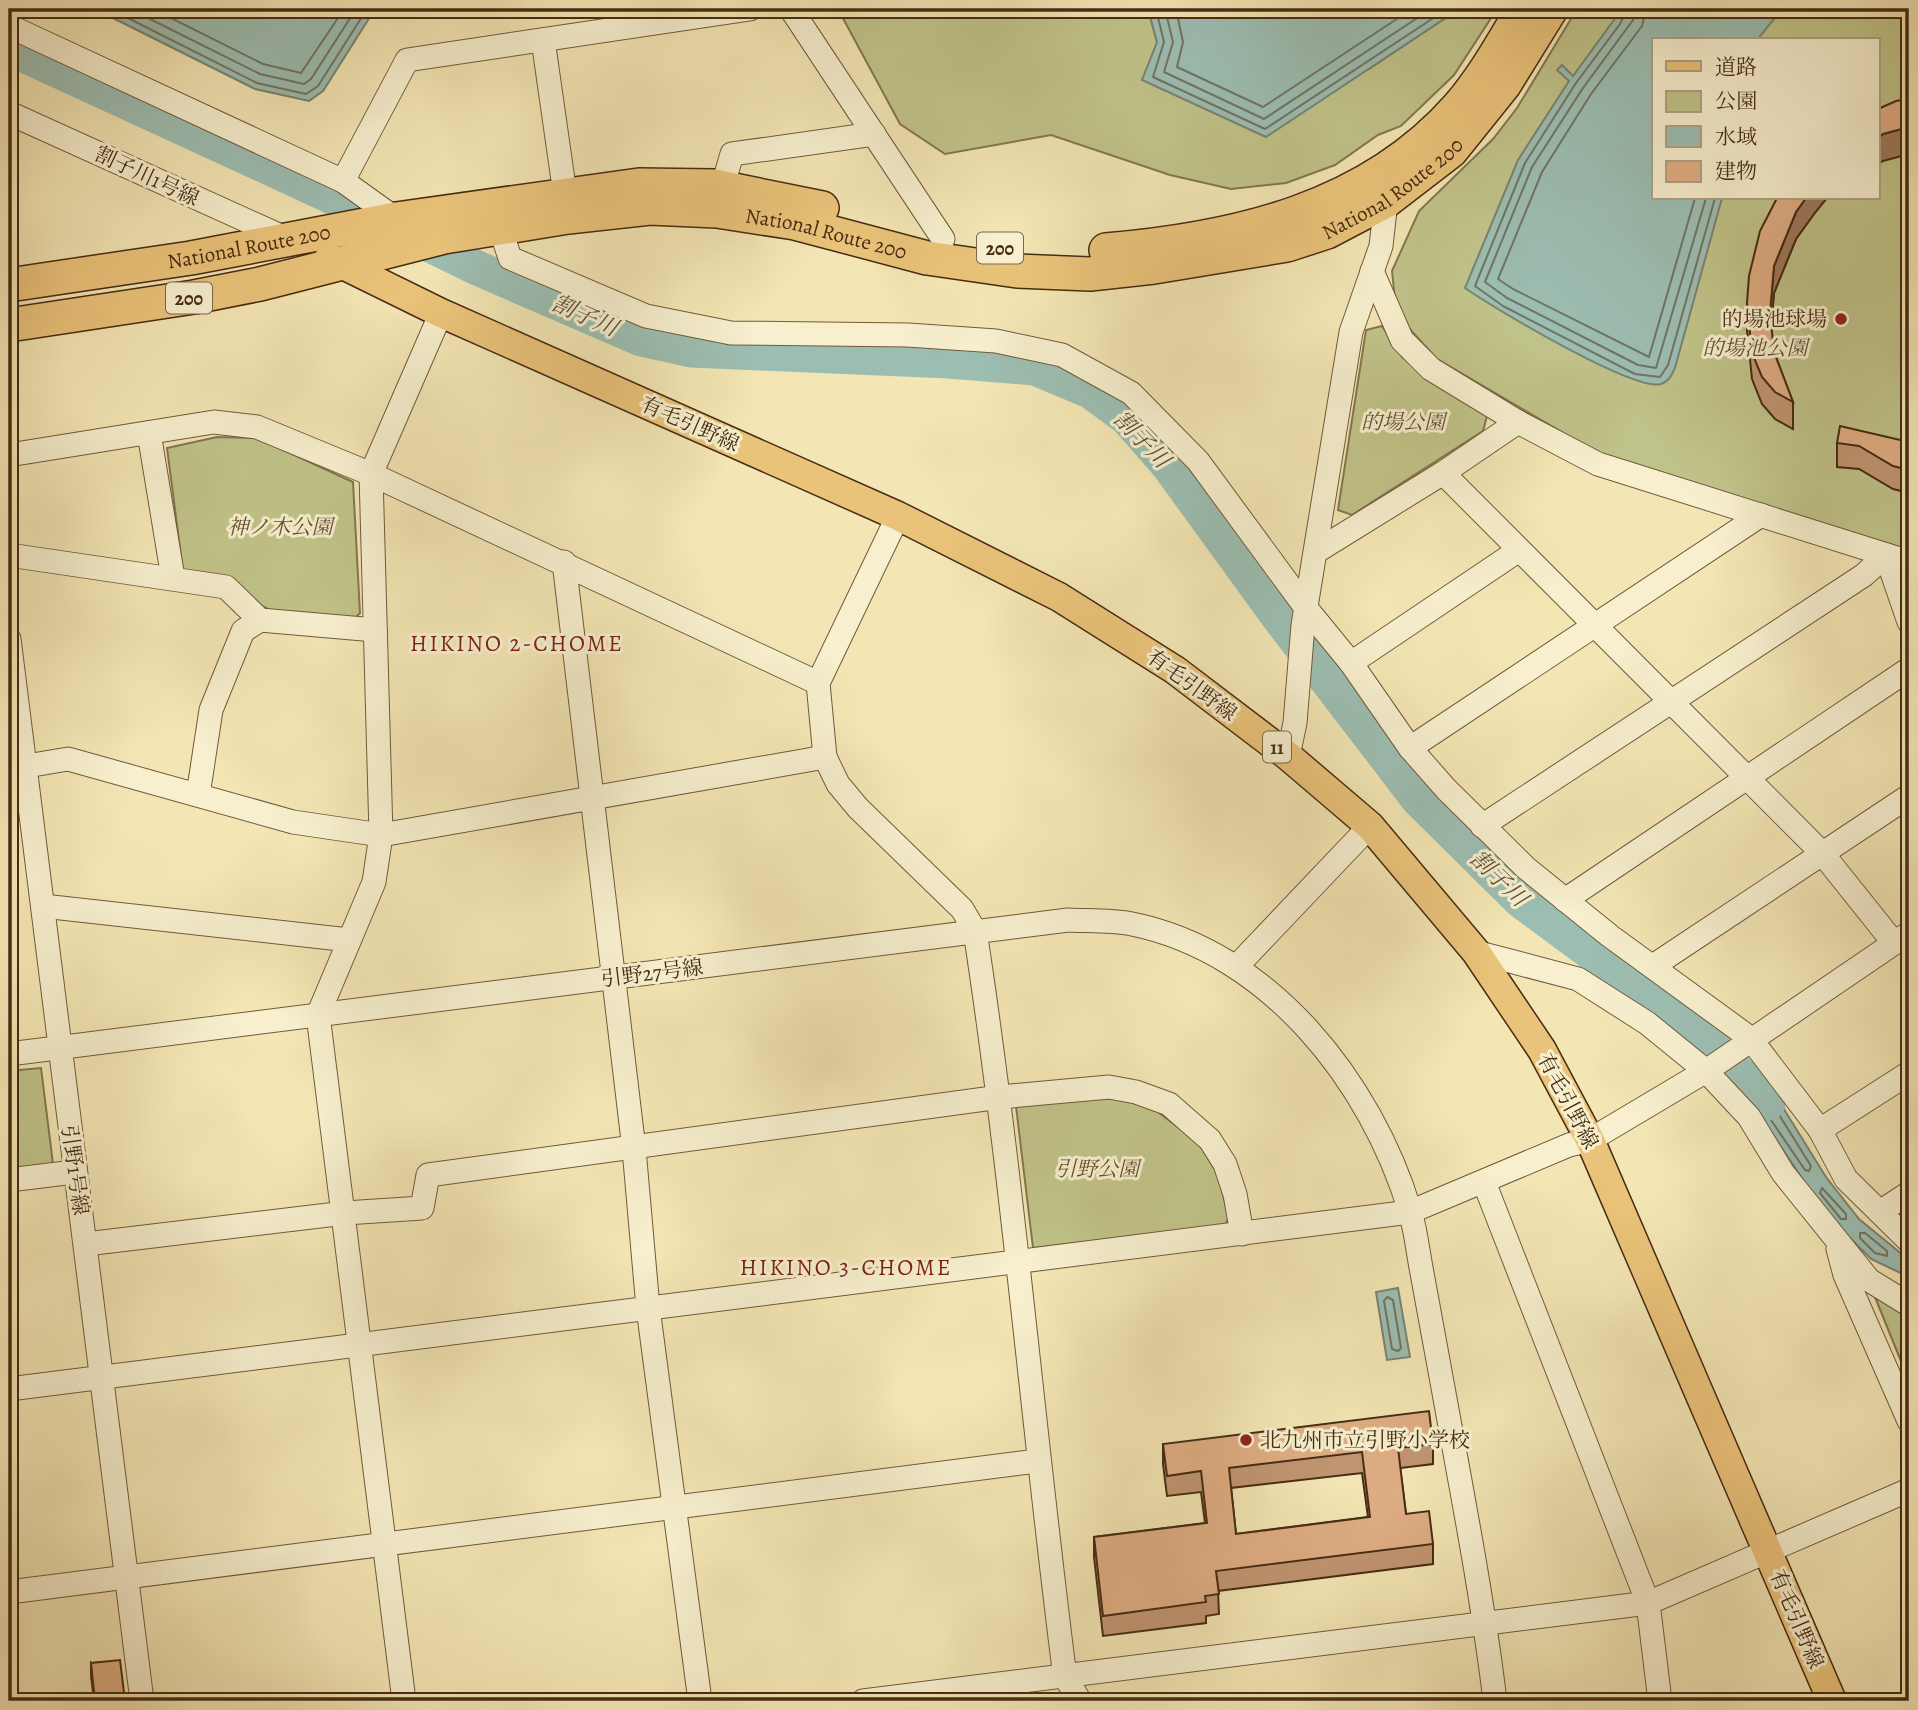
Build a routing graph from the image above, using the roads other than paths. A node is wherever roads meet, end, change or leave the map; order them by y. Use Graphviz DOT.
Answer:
graph roads {
  1 [pos="750,9"];
  2 [pos="790,9"];
  3 [pos="1523,9"];
  4 [pos="1551,9"];
  5 [pos="9,26"];
  6 [pos="543,40"];
  7 [pos="9,113"];
  8 [pos="874,134"];
  9 [pos="343,181"];
  10 [pos="722,188"];
  11 [pos="1379,190"];
  12 [pos="565,194"];
  13 [pos="396,219"];
  14 [pos="500,228"];
  15 [pos="285,238"];
  16 [pos="943,239"];
  17 [pos="352,260"];
  18 [pos="1372,271"];
  19 [pos="9,285"];
  20 [pos="441,313"];
  21 [pos="9,324"];
  22 [pos="1518,422"];
  23 [pos="149,433"];
  24 [pos="9,455"];
  25 [pos="1443,473"];
  26 [pos="371,474"];
  27 [pos="1762,515"];
  28 [pos="898,516"];
  29 [pos="1519,550"];
  30 [pos="1317,551"];
  31 [pos="9,555"];
  32 [pos="1886,555"];
  33 [pos="564,562"];
  34 [pos="1909,562"];
  35 [pos="173,578"];
  36 [pos="1304,616"];
  37 [pos="260,620"];
  38 [pos="1909,622"];
  39 [pos="1597,626"];
  40 [pos="375,630"];
  41 [pos="9,639"];
  42 [pos="1351,663"];
  43 [pos="1909,669"];
  44 [pos="818,684"];
  45 [pos="1672,701"];
  46 [pos="1410,748"];
  47 [pos="1288,756"];
  48 [pos="825,757"];
  49 [pos="17,768"];
  50 [pos="1748,778"];
  51 [pos="198,795"];
  52 [pos="1909,796"];
  53 [pos="590,798"];
  54 [pos="1482,826"];
  55 [pos="1370,827"];
  56 [pos="381,835"];
  57 [pos="1822,853"];
  58 [pos="1565,900"];
  59 [pos="43,906"];
  60 [pos="975,931"];
  61 [pos="1901,938"];
  62 [pos="349,940"];
  63 [pos="1476,953"];
  64 [pos="1653,966"];
  65 [pos="1236,967"];
  66 [pos="613,978"];
  67 [pos="318,1015"];
  68 [pos="1744,1042"];
  69 [pos="60,1048"];
  70 [pos="9,1054"];
  71 [pos="1706,1071"];
  72 [pos="1909,1073"];
  73 [pos="1000,1097"];
  74 [pos="1820,1130"];
  75 [pos="1590,1140"];
  76 [pos="634,1149"];
  77 [pos="74,1172"];
  78 [pos="9,1180"];
  79 [pos="1484,1182"];
  80 [pos="1909,1193"];
  81 [pos="1410,1212"];
  82 [pos="1880,1212"];
  83 [pos="345,1213"];
  84 [pos="1242,1234"];
  85 [pos="1834,1238"];
  86 [pos="1909,1241"];
  87 [pos="86,1244"];
  88 [pos="1019,1261"];
  89 [pos="1909,1304"];
  90 [pos="648,1308"];
  91 [pos="360,1345"];
  92 [pos="102,1377"];
  93 [pos="9,1389"];
  94 [pos="1909,1421"];
  95 [pos="1037,1461"];
  96 [pos="1909,1490"];
  97 [pos="674,1505"];
  98 [pos="385,1543"];
  99 [pos="1769,1552"];
  100 [pos="126,1578"];
  101 [pos="9,1592"];
  102 [pos="1648,1603"];
  103 [pos="1486,1624"];
  104 [pos="1065,1676"];
  105 [pos="142,1701"];
  106 [pos="404,1701"];
  107 [pos="700,1701"];
  108 [pos="863,1701"];
  109 [pos="1080,1701"];
  110 [pos="1495,1701"];
  111 [pos="1660,1701"];
  112 [pos="1832,1701"];
  1 -- 6 [label="street"];
  2 -- 8 [label="street"];
  3 -- 11 [label="highway, National Route 200 / 200"];
  4 -- 11 [label="highway, National Route 200 / 200"];
  5 -- 9 [label="street"];
  6 -- 9 [label="street"];
  6 -- 12 [label="street"];
  7 -- 15 [label="street, 割子川1号線"];
  8 -- 10 [label="street"];
  8 -- 16 [label="street"];
  9 -- 13 [label="street"];
  10 -- 12 [label="highway, National Route 200 / 200"];
  10 -- 16 [label="highway, National Route 200 / 200"];
  11 -- 14 [label="highway, National Route 200 / 200"];
  11 -- 16 [label="highway, National Route 200 / 200"];
  11 -- 18 [label="street"];
  12 -- 13 [label="highway, National Route 200 / 200"];
  13 -- 15 [label="highway, National Route 200 / 200"];
  14 -- 17 [label="highway, National Route 200 / 200"];
  14 -- 36 [label="street"];
  15 -- 17 [label="main road, 有毛引野線 / 11"];
  15 -- 19 [label="highway, National Route 200 / 200"];
  17 -- 20 [label="main road, 有毛引野線 / 11"];
  17 -- 21 [label="highway, National Route 200 / 200"];
  18 -- 22 [label="street"];
  18 -- 30 [label="street"];
  20 -- 26 [label="street"];
  20 -- 28 [label="main road, 有毛引野線 / 11"];
  22 -- 25 [label="street"];
  22 -- 27 [label="street"];
  23 -- 24 [label="street"];
  23 -- 26 [label="street"];
  23 -- 35 [label="street"];
  25 -- 29 [label="street"];
  25 -- 30 [label="street"];
  26 -- 33 [label="street"];
  26 -- 40 [label="street"];
  27 -- 32 [label="street"];
  27 -- 39 [label="street"];
  28 -- 44 [label="street"];
  28 -- 47 [label="main road, 有毛引野線 / 11"];
  29 -- 39 [label="street"];
  29 -- 42 [label="street"];
  30 -- 36 [label="street"];
  31 -- 35 [label="street"];
  32 -- 34 [label="street"];
  32 -- 38 [label="street"];
  32 -- 45 [label="street"];
  33 -- 44 [label="street"];
  33 -- 53 [label="street"];
  35 -- 37 [label="street"];
  36 -- 42 [label="street"];
  36 -- 47 [label="street"];
  37 -- 40 [label="street"];
  37 -- 51 [label="street"];
  39 -- 45 [label="street"];
  39 -- 46 [label="street"];
  40 -- 56 [label="street"];
  41 -- 49 [label="street, 引野1号線"];
  42 -- 46 [label="street"];
  43 -- 50 [label="street"];
  44 -- 48 [label="street"];
  45 -- 50 [label="street"];
  45 -- 54 [label="street"];
  46 -- 54 [label="street"];
  47 -- 55 [label="main road, 有毛引野線 / 11"];
  48 -- 53 [label="street"];
  48 -- 60 [label="street"];
  49 -- 51 [label="street"];
  49 -- 59 [label="street, 引野1号線"];
  50 -- 57 [label="street"];
  50 -- 58 [label="street"];
  51 -- 56 [label="street"];
  52 -- 57 [label="street"];
  53 -- 56 [label="street"];
  53 -- 66 [label="street"];
  54 -- 58 [label="street"];
  55 -- 63 [label="main road, 有毛引野線 / 11"];
  55 -- 65 [label="street"];
  56 -- 62 [label="street"];
  57 -- 61 [label="street"];
  57 -- 64 [label="street"];
  58 -- 64 [label="street"];
  59 -- 62 [label="street"];
  59 -- 69 [label="street, 引野1号線"];
  60 -- 65 [label="street, 引野27号線"];
  60 -- 66 [label="street, 引野27号線"];
  60 -- 73 [label="street"];
  61 -- 68 [label="street"];
  62 -- 67 [label="street"];
  63 -- 71 [label="street"];
  63 -- 75 [label="main road, 有毛引野線 / 11"];
  64 -- 68 [label="street"];
  65 -- 81 [label="street, 引野27号線"];
  66 -- 67 [label="street, 引野27号線"];
  66 -- 76 [label="street"];
  67 -- 69 [label="street, 引野27号線"];
  67 -- 83 [label="street"];
  68 -- 71 [label="street"];
  68 -- 74 [label="street"];
  69 -- 70 [label="street, 引野27号線"];
  69 -- 77 [label="street, 引野1号線"];
  71 -- 75 [label="street"];
  71 -- 85 [label="street"];
  72 -- 74 [label="street"];
  73 -- 76 [label="street"];
  73 -- 84 [label="street"];
  73 -- 88 [label="street"];
  74 -- 82 [label="street"];
  75 -- 79 [label="street"];
  75 -- 99 [label="main road, 有毛引野線 / 11"];
  76 -- 83 [label="street"];
  76 -- 90 [label="street"];
  77 -- 78 [label="street"];
  77 -- 87 [label="street, 引野1号線"];
  79 -- 81 [label="street"];
  79 -- 102 [label="street"];
  80 -- 82 [label="street"];
  81 -- 84 [label="street"];
  81 -- 103 [label="street, 引野27号線"];
  82 -- 86 [label="street"];
  83 -- 87 [label="street"];
  83 -- 91 [label="street"];
  84 -- 88 [label="street"];
  85 -- 89 [label="street"];
  85 -- 94 [label="street"];
  87 -- 92 [label="street, 引野1号線"];
  88 -- 90 [label="street"];
  88 -- 95 [label="street"];
  90 -- 91 [label="street"];
  90 -- 97 [label="street"];
  91 -- 92 [label="street"];
  91 -- 98 [label="street"];
  92 -- 93 [label="street"];
  92 -- 100 [label="street, 引野1号線"];
  95 -- 97 [label="street"];
  95 -- 104 [label="street"];
  96 -- 99 [label="street"];
  97 -- 98 [label="street"];
  97 -- 107 [label="street"];
  98 -- 100 [label="street"];
  98 -- 106 [label="street"];
  99 -- 102 [label="street"];
  99 -- 112 [label="main road, 有毛引野線 / 11"];
  100 -- 101 [label="street"];
  100 -- 105 [label="street, 引野1号線"];
  102 -- 103 [label="street"];
  102 -- 111 [label="street"];
  103 -- 104 [label="street"];
  103 -- 110 [label="street, 引野27号線"];
  104 -- 108 [label="street"];
  104 -- 109 [label="street"];
}
